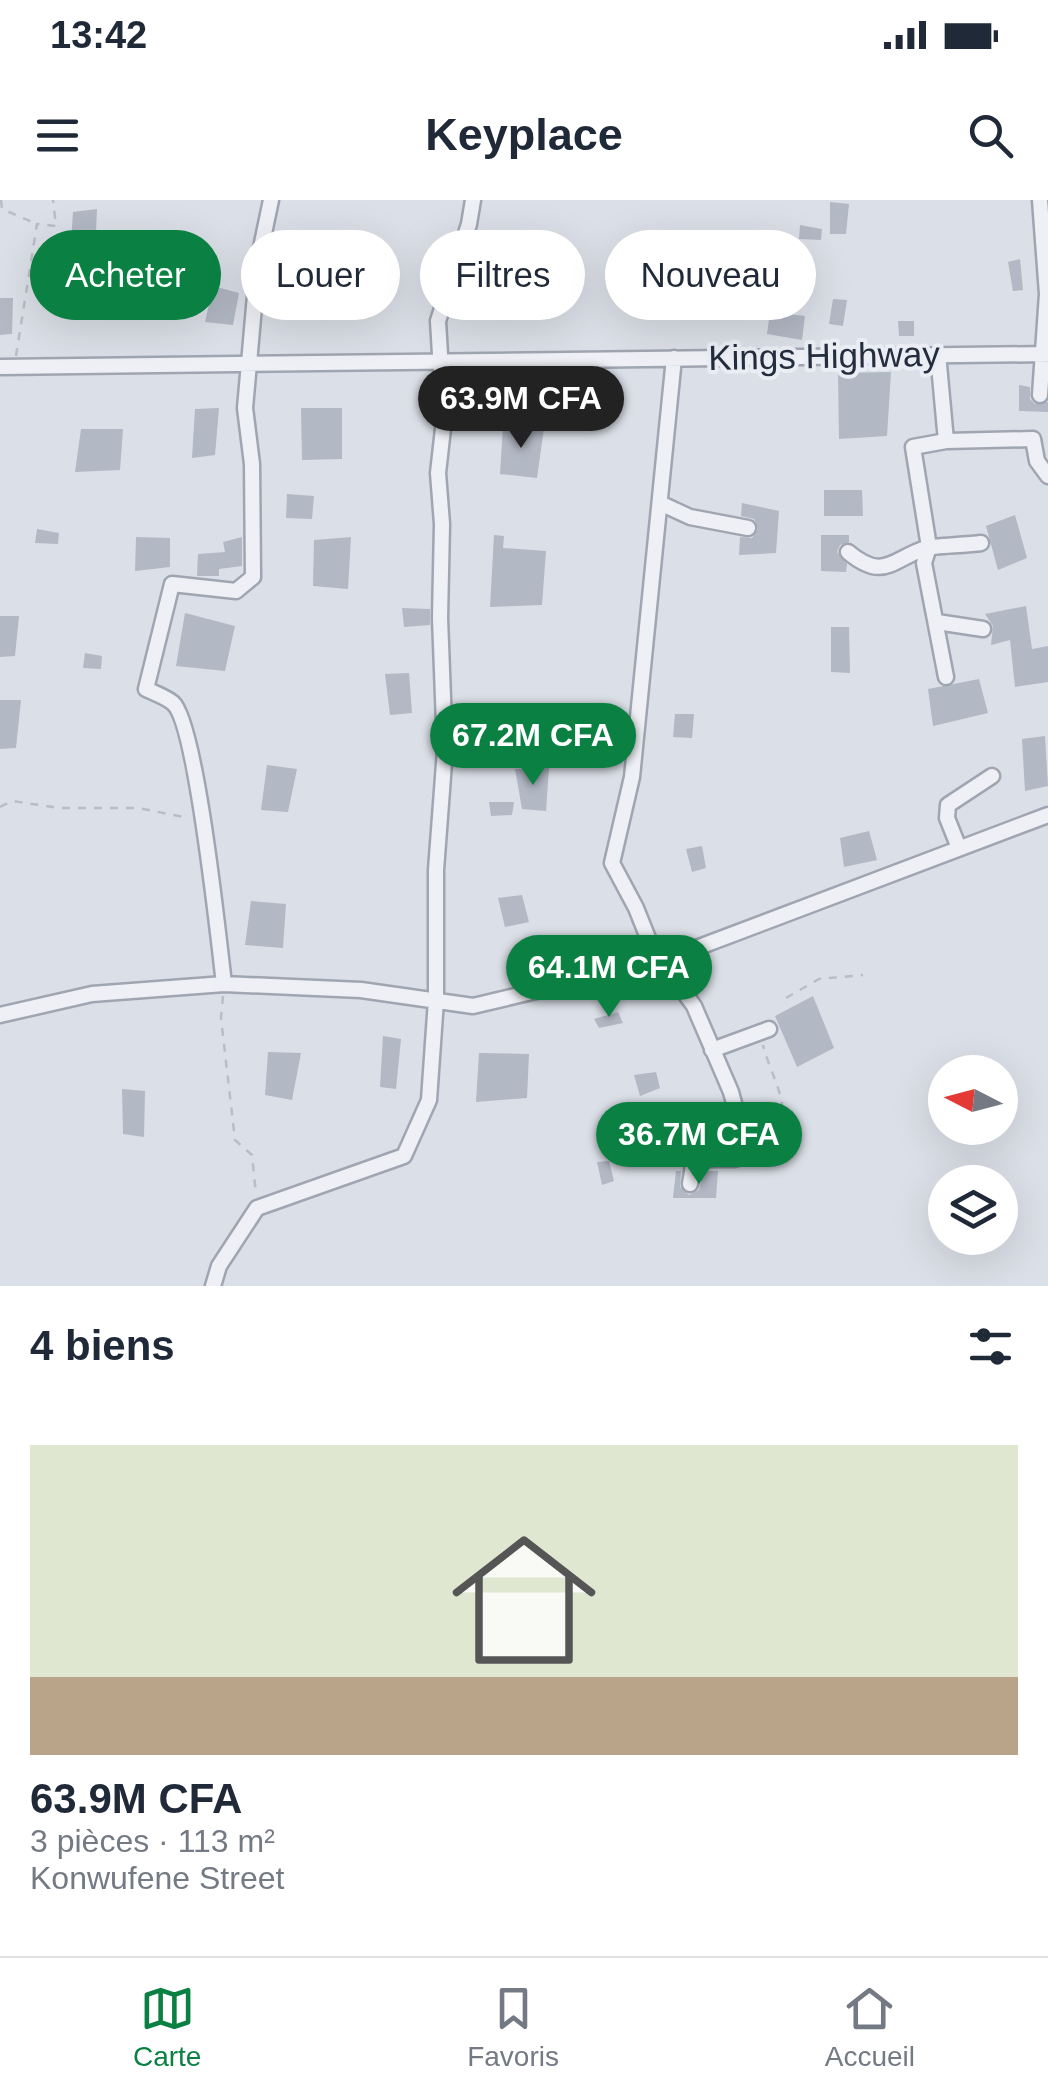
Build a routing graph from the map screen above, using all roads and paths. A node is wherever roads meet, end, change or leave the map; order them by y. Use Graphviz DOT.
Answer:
graph roads {
  1 [pos="2,200"];
  2 [pos="53,200"];
  3 [pos="271,200"];
  4 [pos="472,200"];
  5 [pos="1040,200"];
  6 [pos="37,224"];
  7 [pos="938,354"];
  8 [pos="1046,354"];
  9 [pos="674,358"];
  10 [pos="250,362"];
  11 [pos="442,362"];
  12 [pos="8,367"];
  13 [pos="1040,395"];
  14 [pos="946,441"];
  15 [pos="1048,476"];
  16 [pos="662,504"];
  17 [pos="748,528"];
  18 [pos="981,543"];
  19 [pos="929,546"];
  20 [pos="848,552"];
  21 [pos="937,622"];
  22 [pos="983,629"];
  23 [pos="946,677"];
  24 [pos="992,776"];
  25 [pos="0,807"];
  26 [pos="1048,815"];
  27 [pos="191,819"];
  28 [pos="959,848"];
  29 [pos="662,960"];
  30 [pos="863,975"];
  31 [pos="224,984"];
  32 [pos="786,998"];
  33 [pos="436,1000"];
  34 [pos="0,1015"];
  35 [pos="764,1031"];
  36 [pos="712,1050"];
  37 [pos="744,1138"];
  38 [pos="690,1184"];
  39 [pos="257,1208"];
  40 [pos="213,1286"];
  1 -- 6 [label="path"];
  2 -- 6 [label="path"];
  3 -- 10 [label="street"];
  4 -- 11 [label="street"];
  5 -- 8 [label="street"];
  6 -- 12 [label="path"];
  7 -- 8 [label="street, Kings Highway"];
  7 -- 9 [label="street, Kings Highway"];
  7 -- 14 [label="street"];
  8 -- 13 [label="street"];
  9 -- 11 [label="street, Kings Highway"];
  9 -- 16 [label="street"];
  10 -- 11 [label="street, Kings Highway"];
  10 -- 12 [label="street, Kings Highway"];
  10 -- 31 [label="street"];
  11 -- 33 [label="street"];
  14 -- 15 [label="street"];
  14 -- 19 [label="street"];
  16 -- 17 [label="street"];
  16 -- 29 [label="street"];
  18 -- 19 [label="street"];
  19 -- 20 [label="street"];
  19 -- 21 [label="street"];
  21 -- 22 [label="street"];
  21 -- 23 [label="street"];
  24 -- 28 [label="street"];
  25 -- 27 [label="path"];
  26 -- 28 [label="street"];
  28 -- 29 [label="street"];
  29 -- 33 [label="street"];
  29 -- 36 [label="street"];
  30 -- 32 [label="path"];
  31 -- 33 [label="street"];
  31 -- 34 [label="street"];
  31 -- 39 [label="path"];
  33 -- 39 [label="street"];
  35 -- 36 [label="street"];
  35 -- 37 [label="path"];
  36 -- 37 [label="street"];
  37 -- 38 [label="street"];
  39 -- 40 [label="street"];
}
